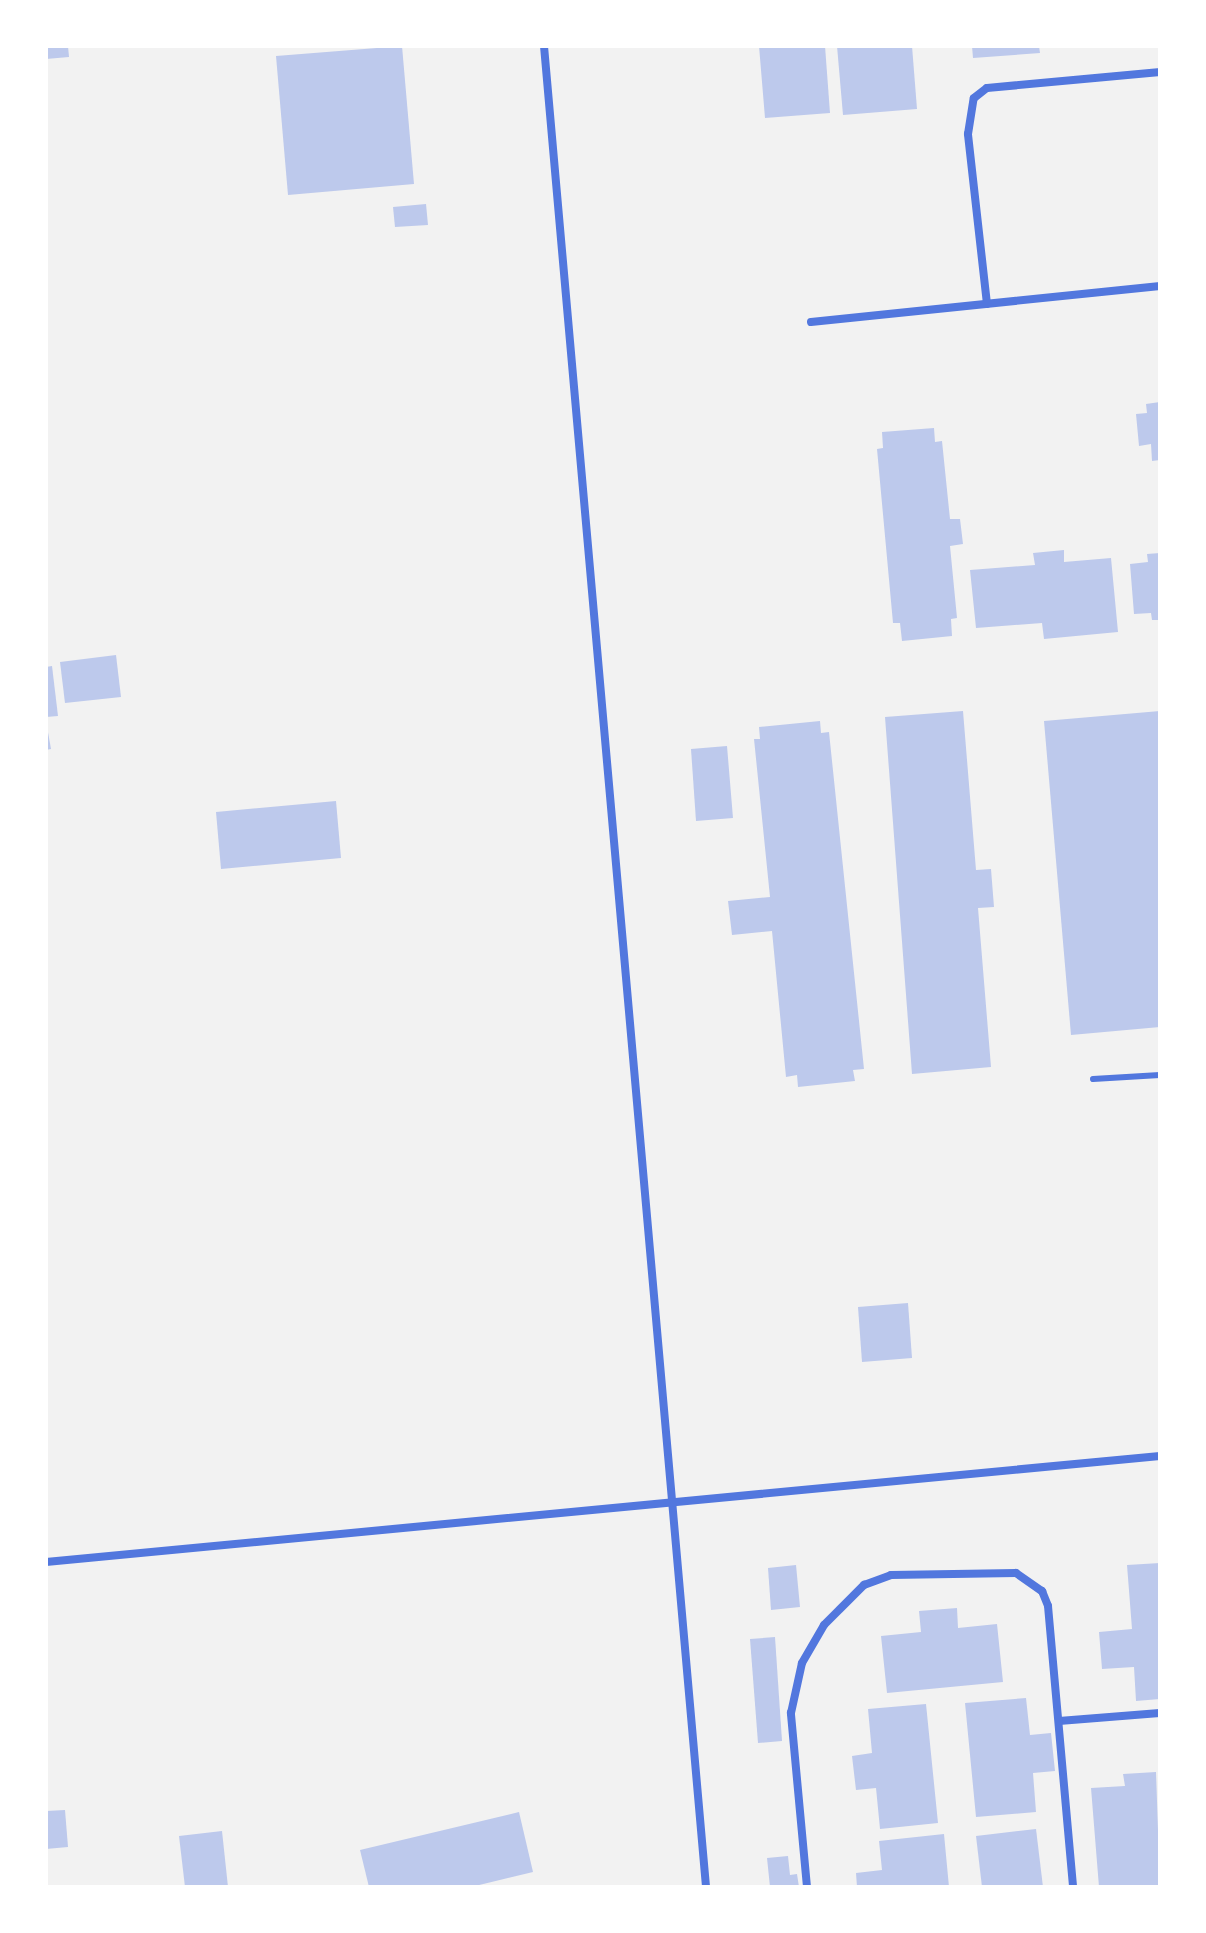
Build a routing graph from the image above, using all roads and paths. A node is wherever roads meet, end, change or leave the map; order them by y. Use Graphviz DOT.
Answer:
graph roads {
  1 [pos="544,46"];
  2 [pos="1160,72"];
  3 [pos="1160,286"];
  4 [pos="987,304"];
  5 [pos="811,322"];
  6 [pos="1160,1075"];
  7 [pos="1093,1079"];
  8 [pos="1160,1456"];
  9 [pos="671,1505"];
  10 [pos="46,1562"];
  11 [pos="1160,1713"];
  12 [pos="1059,1721"];
  13 [pos="706,1887"];
  14 [pos="807,1887"];
  15 [pos="1073,1887"];
  1 -- 9 [label="street"];
  2 -- 4 [label="street"];
  3 -- 4 [label="street"];
  4 -- 5 [label="street"];
  6 -- 7 [label="lane"];
  8 -- 9 [label="street"];
  9 -- 10 [label="street"];
  9 -- 13 [label="street"];
  11 -- 12 [label="street"];
  12 -- 14 [label="street"];
  12 -- 15 [label="street"];
}
